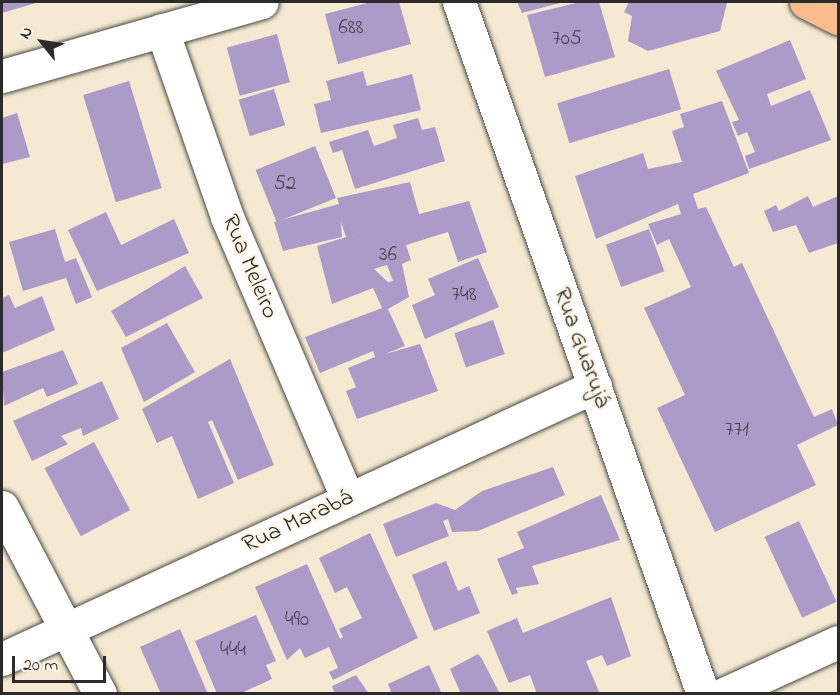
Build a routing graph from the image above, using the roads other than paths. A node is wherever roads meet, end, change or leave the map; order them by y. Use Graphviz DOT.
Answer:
graph roads {
  1 [pos="262,2"];
  2 [pos="459,2"];
  3 [pos="162,30"];
  4 [pos="2,76"];
  5 [pos="595,386"];
  6 [pos="348,499"];
  7 [pos="2,507"];
  8 [pos="66,629"];
  9 [pos="838,642"];
  10 [pos="2,658"];
  11 [pos="100,693"];
  12 [pos="703,693"];
  13 [pos="724,693"];
  1 -- 3 [label="street"];
  2 -- 5 [label="street, Rua Guarujá"];
  3 -- 4 [label="street"];
  3 -- 6 [label="street, Rua Meleiro"];
  5 -- 6 [label="street, Rua Marabá"];
  5 -- 12 [label="street, Rua Guarujá"];
  6 -- 8 [label="street, Rua Marabá"];
  7 -- 8 [label="street"];
  8 -- 10 [label="street, Rua Marabá"];
  8 -- 11 [label="street"];
  9 -- 13 [label="street"];
}
